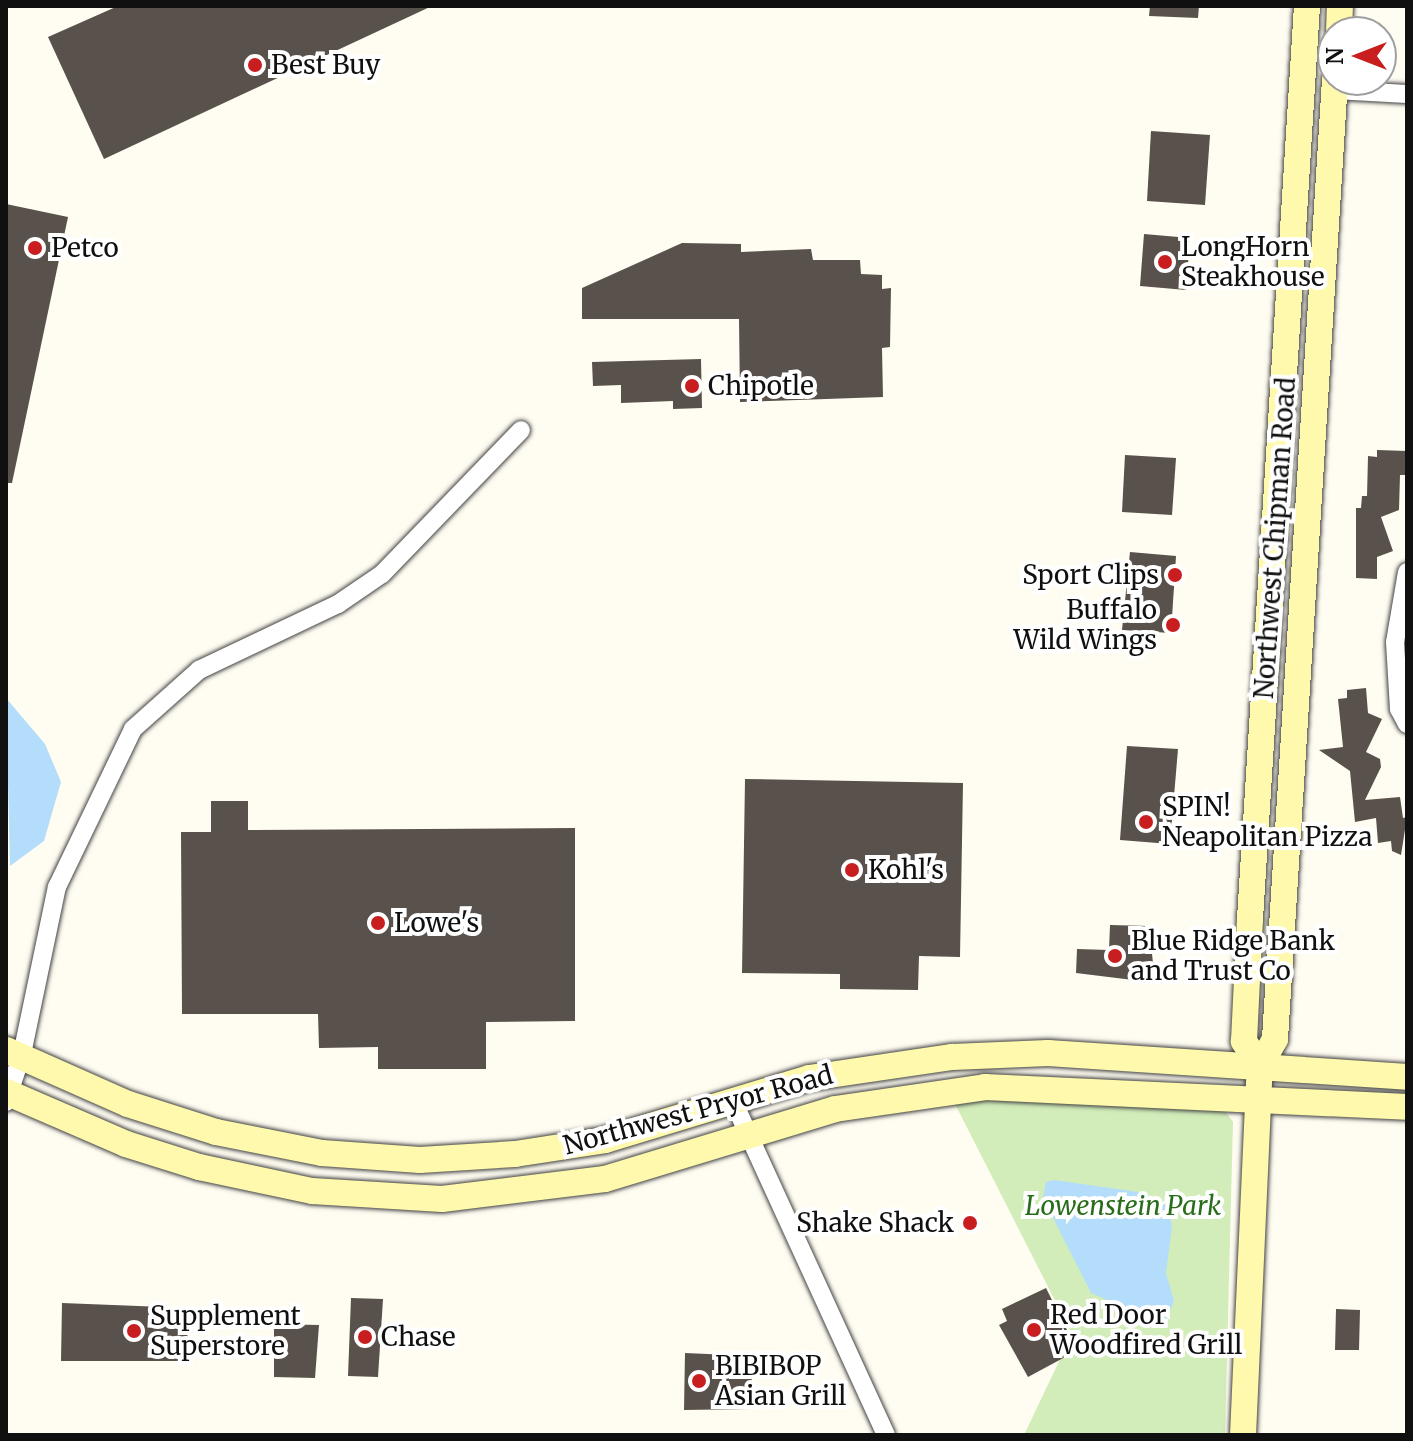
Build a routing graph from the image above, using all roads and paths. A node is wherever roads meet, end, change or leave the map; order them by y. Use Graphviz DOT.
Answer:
graph roads {
  1 [pos="1306,19"];
  2 [pos="1317,66"];
  3 [pos="1334,96"];
  4 [pos="521,430"];
  5 [pos="1407,572"];
  6 [pos="1264,687"];
  7 [pos="1407,724"];
  8 [pos="1291,752"];
  9 [pos="14,1052"];
  10 [pos="1260,1066"];
  11 [pos="1407,1077"];
  12 [pos="7,1096"];
  13 [pos="1259,1097"];
  14 [pos="734,1103"];
  15 [pos="1407,1107"];
  16 [pos="746,1139"];
  17 [pos="886,1435"];
  18 [pos="1243,1435"];
  1 -- 2 [label="main road"];
  1 -- 6 [label="main road, Northwest Chipman Road"];
  3 -- 8 [label="main road, Northwest Chipman Road"];
  4 -- 9 [label="street"];
  5 -- 7 [label="street"];
  6 -- 8 [label="main road"];
  6 -- 10 [label="main road, Northwest Chipman Road"];
  8 -- 10 [label="main road, Northwest Chipman Road"];
  9 -- 12 [label="street"];
  9 -- 14 [label="main road, Northwest Pryor Road"];
  10 -- 11 [label="main road, Northwest Pryor Road"];
  10 -- 13 [label="main road, Northwest Chipman Road"];
  10 -- 14 [label="main road, Northwest Pryor Road"];
  12 -- 16 [label="main road, Northwest Pryor Road"];
  13 -- 15 [label="main road, Northwest Pryor Road"];
  13 -- 16 [label="main road, Northwest Pryor Road"];
  13 -- 18 [label="main road, Northwest Chipman Road"];
  14 -- 16 [label="street"];
  16 -- 17 [label="street"];
}
